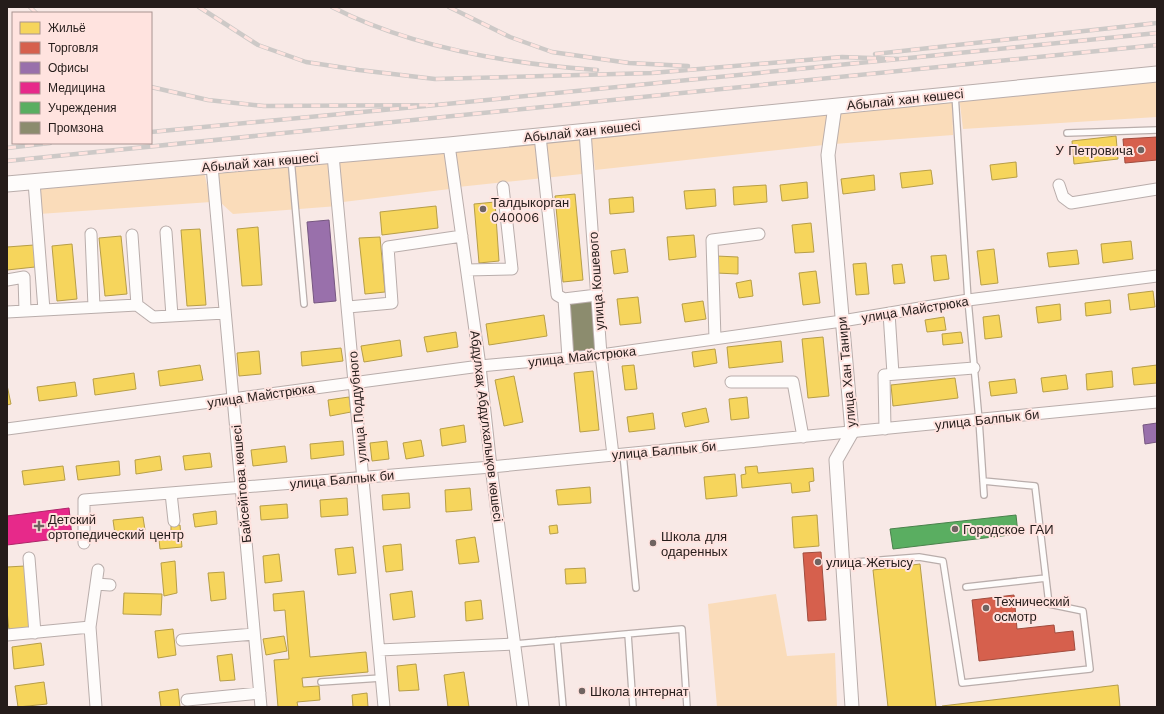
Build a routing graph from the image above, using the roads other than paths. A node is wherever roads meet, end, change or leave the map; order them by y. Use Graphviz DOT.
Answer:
graph roads {
  1 [pos="1157,74"];
  2 [pos="955,94"];
  3 [pos="835,106"];
  4 [pos="1157,130"];
  5 [pos="585,131"];
  6 [pos="1067,133"];
  7 [pos="540,136"];
  8 [pos="449,145"];
  9 [pos="333,155"];
  10 [pos="290,159"];
  11 [pos="212,166"];
  12 [pos="34,182"];
  13 [pos="7,184"];
  14 [pos="1060,185"];
  15 [pos="503,187"];
  16 [pos="1157,189"];
  17 [pos="166,232"];
  18 [pos="91,234"];
  19 [pos="132,234"];
  20 [pos="759,234"];
  21 [pos="462,236"];
  22 [pos="466,270"];
  23 [pos="1157,276"];
  24 [pos="7,280"];
  25 [pos="597,294"];
  26 [pos="564,298"];
  27 [pos="968,300"];
  28 [pos="304,304"];
  29 [pos="137,305"];
  30 [pos="94,307"];
  31 [pos="348,307"];
  32 [pos="44,310"];
  33 [pos="25,311"];
  34 [pos="7,312"];
  35 [pos="226,313"];
  36 [pos="889,313"];
  37 [pos="172,316"];
  38 [pos="842,321"];
  39 [pos="715,339"];
  40 [pos="601,355"];
  41 [pos="568,358"];
  42 [pos="480,366"];
  43 [pos="974,368"];
  44 [pos="893,374"];
  45 [pos="731,382"];
  46 [pos="355,383"];
  47 [pos="233,399"];
  48 [pos="1157,402"];
  49 [pos="979,420"];
  50 [pos="7,429"];
  51 [pos="885,429"];
  52 [pos="852,432"];
  53 [pos="803,437"];
  54 [pos="618,455"];
  55 [pos="491,467"];
  56 [pos="363,478"];
  57 [pos="983,481"];
  58 [pos="241,488"];
  59 [pos="171,493"];
  60 [pos="984,495"];
  61 [pos="174,521"];
  62 [pos="84,543"];
  63 [pos="29,558"];
  64 [pos="842,563"];
  65 [pos="98,570"];
  66 [pos="1046,578"];
  67 [pos="96,584"];
  68 [pos="110,585"];
  69 [pos="966,587"];
  70 [pos="636,588"];
  71 [pos="90,627"];
  72 [pos="35,633"];
  73 [pos="7,634"];
  74 [pos="254,634"];
  75 [pos="628,634"];
  76 [pos="182,640"];
  77 [pos="557,640"];
  78 [pos="515,644"];
  79 [pos="379,650"];
  80 [pos="381,678"];
  81 [pos="321,682"];
  82 [pos="260,693"];
  83 [pos="187,700"];
  84 [pos="92,707"];
  85 [pos="261,707"];
  86 [pos="384,707"];
  87 [pos="523,707"];
  88 [pos="563,707"];
  89 [pos="633,707"];
  90 [pos="687,707"];
  91 [pos="852,707"];
  1 -- 2 [label="main road, Абылай хан көшесі"];
  2 -- 3 [label="main road, Абылай хан көшесі"];
  2 -- 27 [label="lane"];
  3 -- 5 [label="main road, Абылай хан көшесі"];
  3 -- 38 [label="street, улица Хан Танири"];
  4 -- 6 [label="lane"];
  5 -- 7 [label="main road, Абылай хан көшесі"];
  5 -- 25 [label="street, улица Кошевого"];
  7 -- 8 [label="main road, Абылай хан көшесі"];
  7 -- 26 [label="street"];
  8 -- 9 [label="main road, Абылай хан көшесі"];
  8 -- 21 [label="street, Абдұлхақ Абдұлхалықов көшесі"];
  9 -- 10 [label="main road, Абылай хан көшесі"];
  9 -- 31 [label="street, улица Поддубного"];
  10 -- 11 [label="main road, Абылай хан көшесі"];
  10 -- 28 [label="lane"];
  11 -- 12 [label="main road, Абылай хан көшесі"];
  11 -- 35 [label="street, Байсейітова көшесі"];
  12 -- 13 [label="main road, Абылай хан көшесі"];
  12 -- 32 [label="street"];
  14 -- 16 [label="street"];
  15 -- 22 [label="street"];
  17 -- 37 [label="street"];
  18 -- 30 [label="street"];
  19 -- 29 [label="street"];
  20 -- 39 [label="street"];
  21 -- 22 [label="street, Абдұлхақ Абдұлхалықов көшесі"];
  21 -- 31 [label="street"];
  22 -- 42 [label="street, Абдұлхақ Абдұлхалықов көшесі"];
  23 -- 27 [label="street, улица Майстрюка"];
  24 -- 33 [label="street"];
  25 -- 26 [label="street"];
  25 -- 40 [label="street, улица Кошевого"];
  26 -- 41 [label="street"];
  27 -- 36 [label="street, улица Майстрюка"];
  27 -- 43 [label="lane"];
  29 -- 30 [label="street"];
  29 -- 37 [label="street"];
  30 -- 32 [label="street"];
  31 -- 46 [label="street, улица Поддубного"];
  32 -- 33 [label="street"];
  33 -- 34 [label="street"];
  35 -- 37 [label="street"];
  35 -- 47 [label="street, Байсейітова көшесі"];
  36 -- 38 [label="street, улица Майстрюка"];
  36 -- 44 [label="street"];
  38 -- 39 [label="street, улица Майстрюка"];
  38 -- 52 [label="street, улица Хан Танири"];
  39 -- 40 [label="street, улица Майстрюка"];
  40 -- 41 [label="street, улица Майстрюка"];
  40 -- 54 [label="street, улица Кошевого"];
  41 -- 42 [label="street, улица Майстрюка"];
  42 -- 46 [label="street, улица Майстрюка"];
  42 -- 55 [label="street, Абдұлхақ Абдұлхалықов көшесі"];
  43 -- 44 [label="street"];
  43 -- 49 [label="lane"];
  44 -- 51 [label="street"];
  45 -- 53 [label="street"];
  46 -- 47 [label="street, улица Майстрюка"];
  46 -- 56 [label="street, улица Поддубного"];
  47 -- 50 [label="street, улица Майстрюка"];
  47 -- 58 [label="street, Байсейітова көшесі"];
  48 -- 49 [label="street, улица Балпык би"];
  49 -- 51 [label="street, улица Балпык би"];
  49 -- 57 [label="lane"];
  51 -- 52 [label="street, улица Балпык би"];
  52 -- 53 [label="street, улица Балпык би"];
  52 -- 64 [label="street, улица Хан Танири"];
  53 -- 54 [label="street, улица Балпык би"];
  54 -- 55 [label="street, улица Балпык би"];
  54 -- 70 [label="lane"];
  55 -- 56 [label="street, улица Балпык би"];
  55 -- 78 [label="street, Абдұлхақ Абдұлхалықов көшесі"];
  56 -- 58 [label="street, улица Балпык би"];
  56 -- 79 [label="street, улица Поддубного"];
  57 -- 60 [label="lane"];
  57 -- 66 [label="lane"];
  58 -- 59 [label="street, улица Балпык би"];
  58 -- 74 [label="street, Байсейітова көшесі"];
  59 -- 61 [label="street"];
  59 -- 62 [label="street, улица Балпык би"];
  63 -- 72 [label="street"];
  64 -- 66 [label="lane"];
  64 -- 91 [label="street, улица Хан Танири"];
  65 -- 67 [label="street"];
  66 -- 69 [label="lane"];
  67 -- 68 [label="street"];
  67 -- 71 [label="street"];
  71 -- 72 [label="street"];
  71 -- 84 [label="street"];
  72 -- 73 [label="street"];
  74 -- 76 [label="street"];
  74 -- 82 [label="street, Байсейітова көшесі"];
  75 -- 77 [label="lane"];
  75 -- 89 [label="lane"];
  75 -- 90 [label="lane"];
  77 -- 78 [label="lane"];
  77 -- 88 [label="lane"];
  78 -- 79 [label="street"];
  78 -- 87 [label="street, Абдұлхақ Абдұлхалықов көшесі"];
  79 -- 80 [label="street, улица Поддубного"];
  80 -- 81 [label="lane"];
  80 -- 86 [label="street, улица Поддубного"];
  82 -- 83 [label="street"];
  82 -- 85 [label="street, Байсейітова көшесі"];
}
